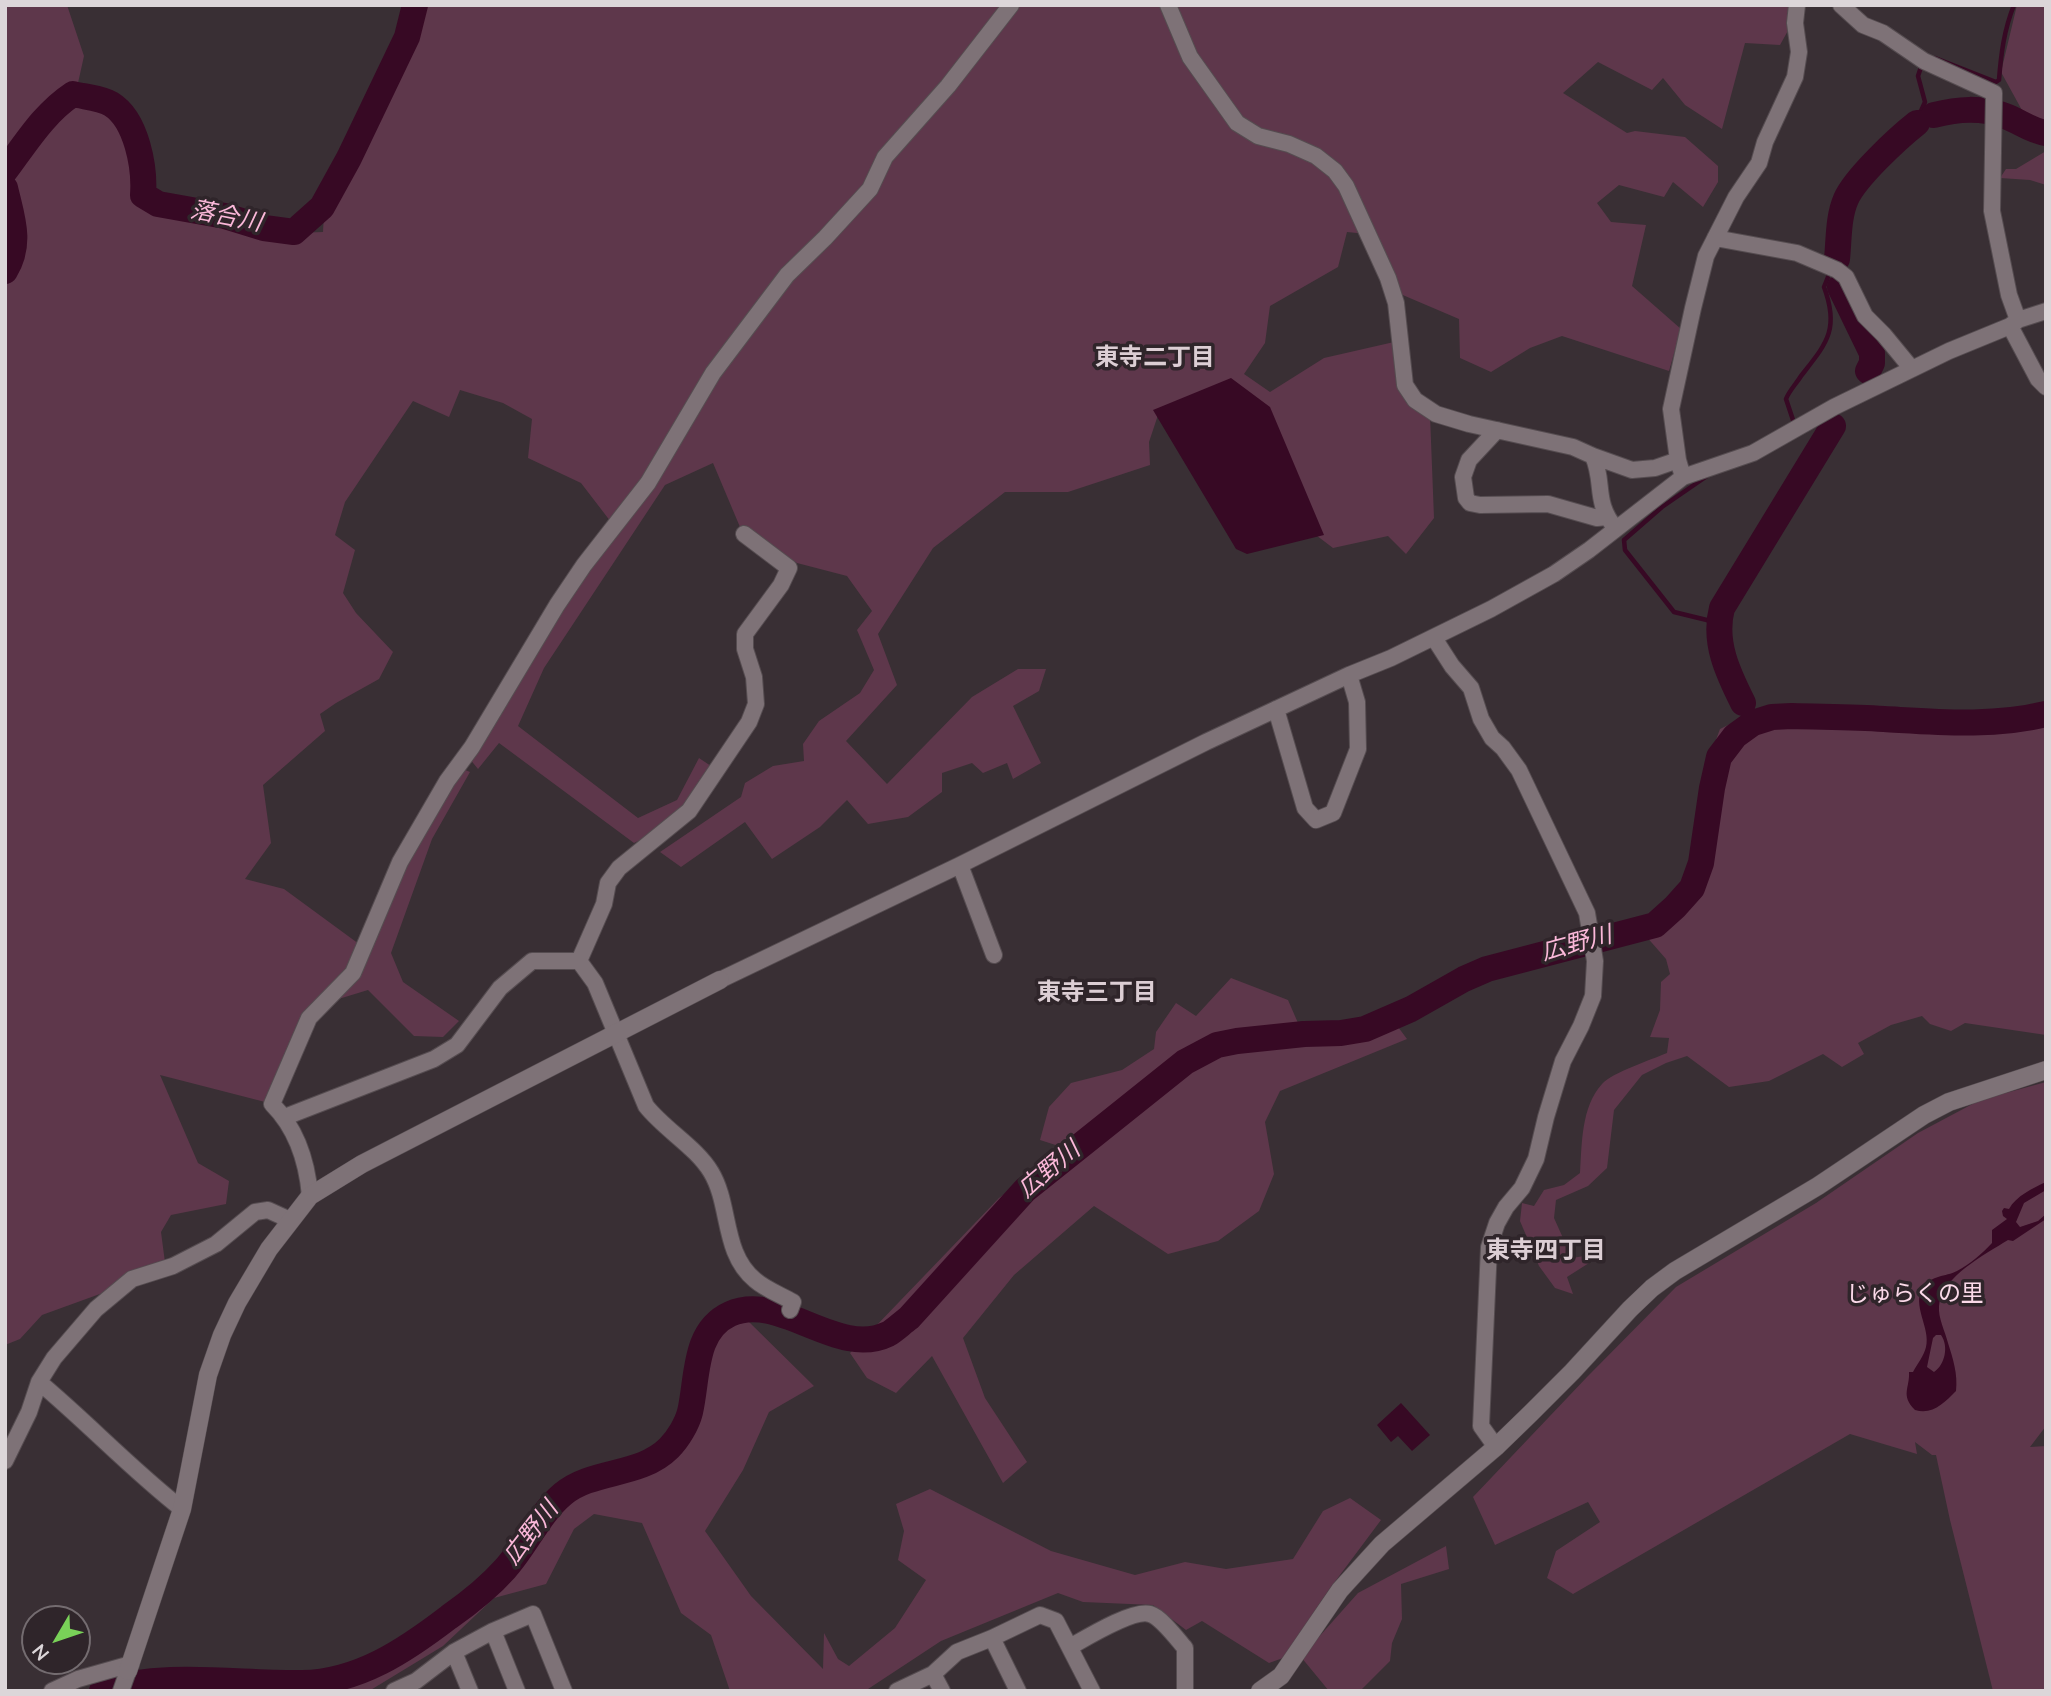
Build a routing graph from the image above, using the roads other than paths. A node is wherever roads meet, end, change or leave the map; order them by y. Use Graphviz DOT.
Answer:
graph roads {
  1 [pos="1011,5"];
  2 [pos="1168,5"];
  3 [pos="1797,5"];
  4 [pos="1841,5"];
  5 [pos="1715,239"];
  6 [pos="2046,311"];
  7 [pos="2014,323"];
  8 [pos="1912,369"];
  9 [pos="2046,387"];
  10 [pos="1497,430"];
  11 [pos="1593,456"];
  12 [pos="1678,460"];
  13 [pos="1683,477"];
  14 [pos="1611,523"];
  15 [pos="744,534"];
  16 [pos="1434,638"];
  17 [pos="1349,675"];
  18 [pos="1276,709"];
  19 [pos="960,865"];
  20 [pos="995,955"];
  21 [pos="579,961"];
  22 [pos="720,980"];
  23 [pos="617,1034"];
  24 [pos="2046,1070"];
  25 [pos="285,1117"];
  26 [pos="310,1196"];
  27 [pos="290,1220"];
  28 [pos="790,1310"];
  29 [pos="40,1382"];
  30 [pos="1496,1447"];
  31 [pos="5,1461"];
  32 [pos="182,1509"];
  33 [pos="493,1631"];
  34 [pos="992,1638"];
  35 [pos="1070,1647"];
  36 [pos="454,1652"];
  37 [pos="129,1667"];
  38 [pos="933,1674"];
  39 [pos="418,1686"];
  40 [pos="52,1691"];
  41 [pos="121,1691"];
  42 [pos="394,1691"];
  43 [pos="470,1691"];
  44 [pos="517,1691"];
  45 [pos="564,1691"];
  46 [pos="897,1691"];
  47 [pos="942,1691"];
  48 [pos="1018,1691"];
  49 [pos="1092,1691"];
  50 [pos="1185,1691"];
  51 [pos="1260,1691"];
  1 -- 25 [label="street"];
  2 -- 10 [label="street"];
  3 -- 5 [label="street"];
  4 -- 7 [label="street"];
  5 -- 8 [label="street"];
  5 -- 12 [label="street"];
  6 -- 7 [label="street"];
  7 -- 8 [label="street"];
  7 -- 9 [label="street"];
  8 -- 13 [label="street"];
  10 -- 11 [label="street"];
  10 -- 14 [label="street"];
  11 -- 12 [label="street"];
  11 -- 14 [label="street"];
  12 -- 13 [label="street"];
  13 -- 14 [label="street"];
  14 -- 16 [label="street"];
  15 -- 21 [label="street"];
  16 -- 17 [label="street"];
  16 -- 30 [label="street"];
  17 -- 18 [label="street"];
  17 -- 18 [label="street"];
  18 -- 19 [label="street"];
  19 -- 20 [label="street"];
  19 -- 22 [label="street"];
  21 -- 23 [label="street"];
  21 -- 25 [label="street"];
  22 -- 23 [label="street"];
  23 -- 26 [label="street"];
  23 -- 28 [label="street"];
  24 -- 30 [label="street"];
  25 -- 26 [label="street"];
  26 -- 27 [label="street"];
  27 -- 29 [label="street"];
  27 -- 32 [label="street"];
  29 -- 31 [label="street"];
  29 -- 32 [label="street"];
  30 -- 51 [label="street"];
  32 -- 37 [label="street"];
  33 -- 36 [label="street"];
  33 -- 44 [label="street"];
  33 -- 45 [label="street"];
  34 -- 35 [label="street"];
  34 -- 38 [label="street"];
  34 -- 48 [label="street"];
  35 -- 49 [label="street"];
  35 -- 50 [label="street"];
  36 -- 39 [label="street"];
  36 -- 43 [label="street"];
  37 -- 40 [label="street"];
  37 -- 41 [label="street"];
  38 -- 46 [label="street"];
  38 -- 47 [label="street"];
  39 -- 42 [label="street"];
}
